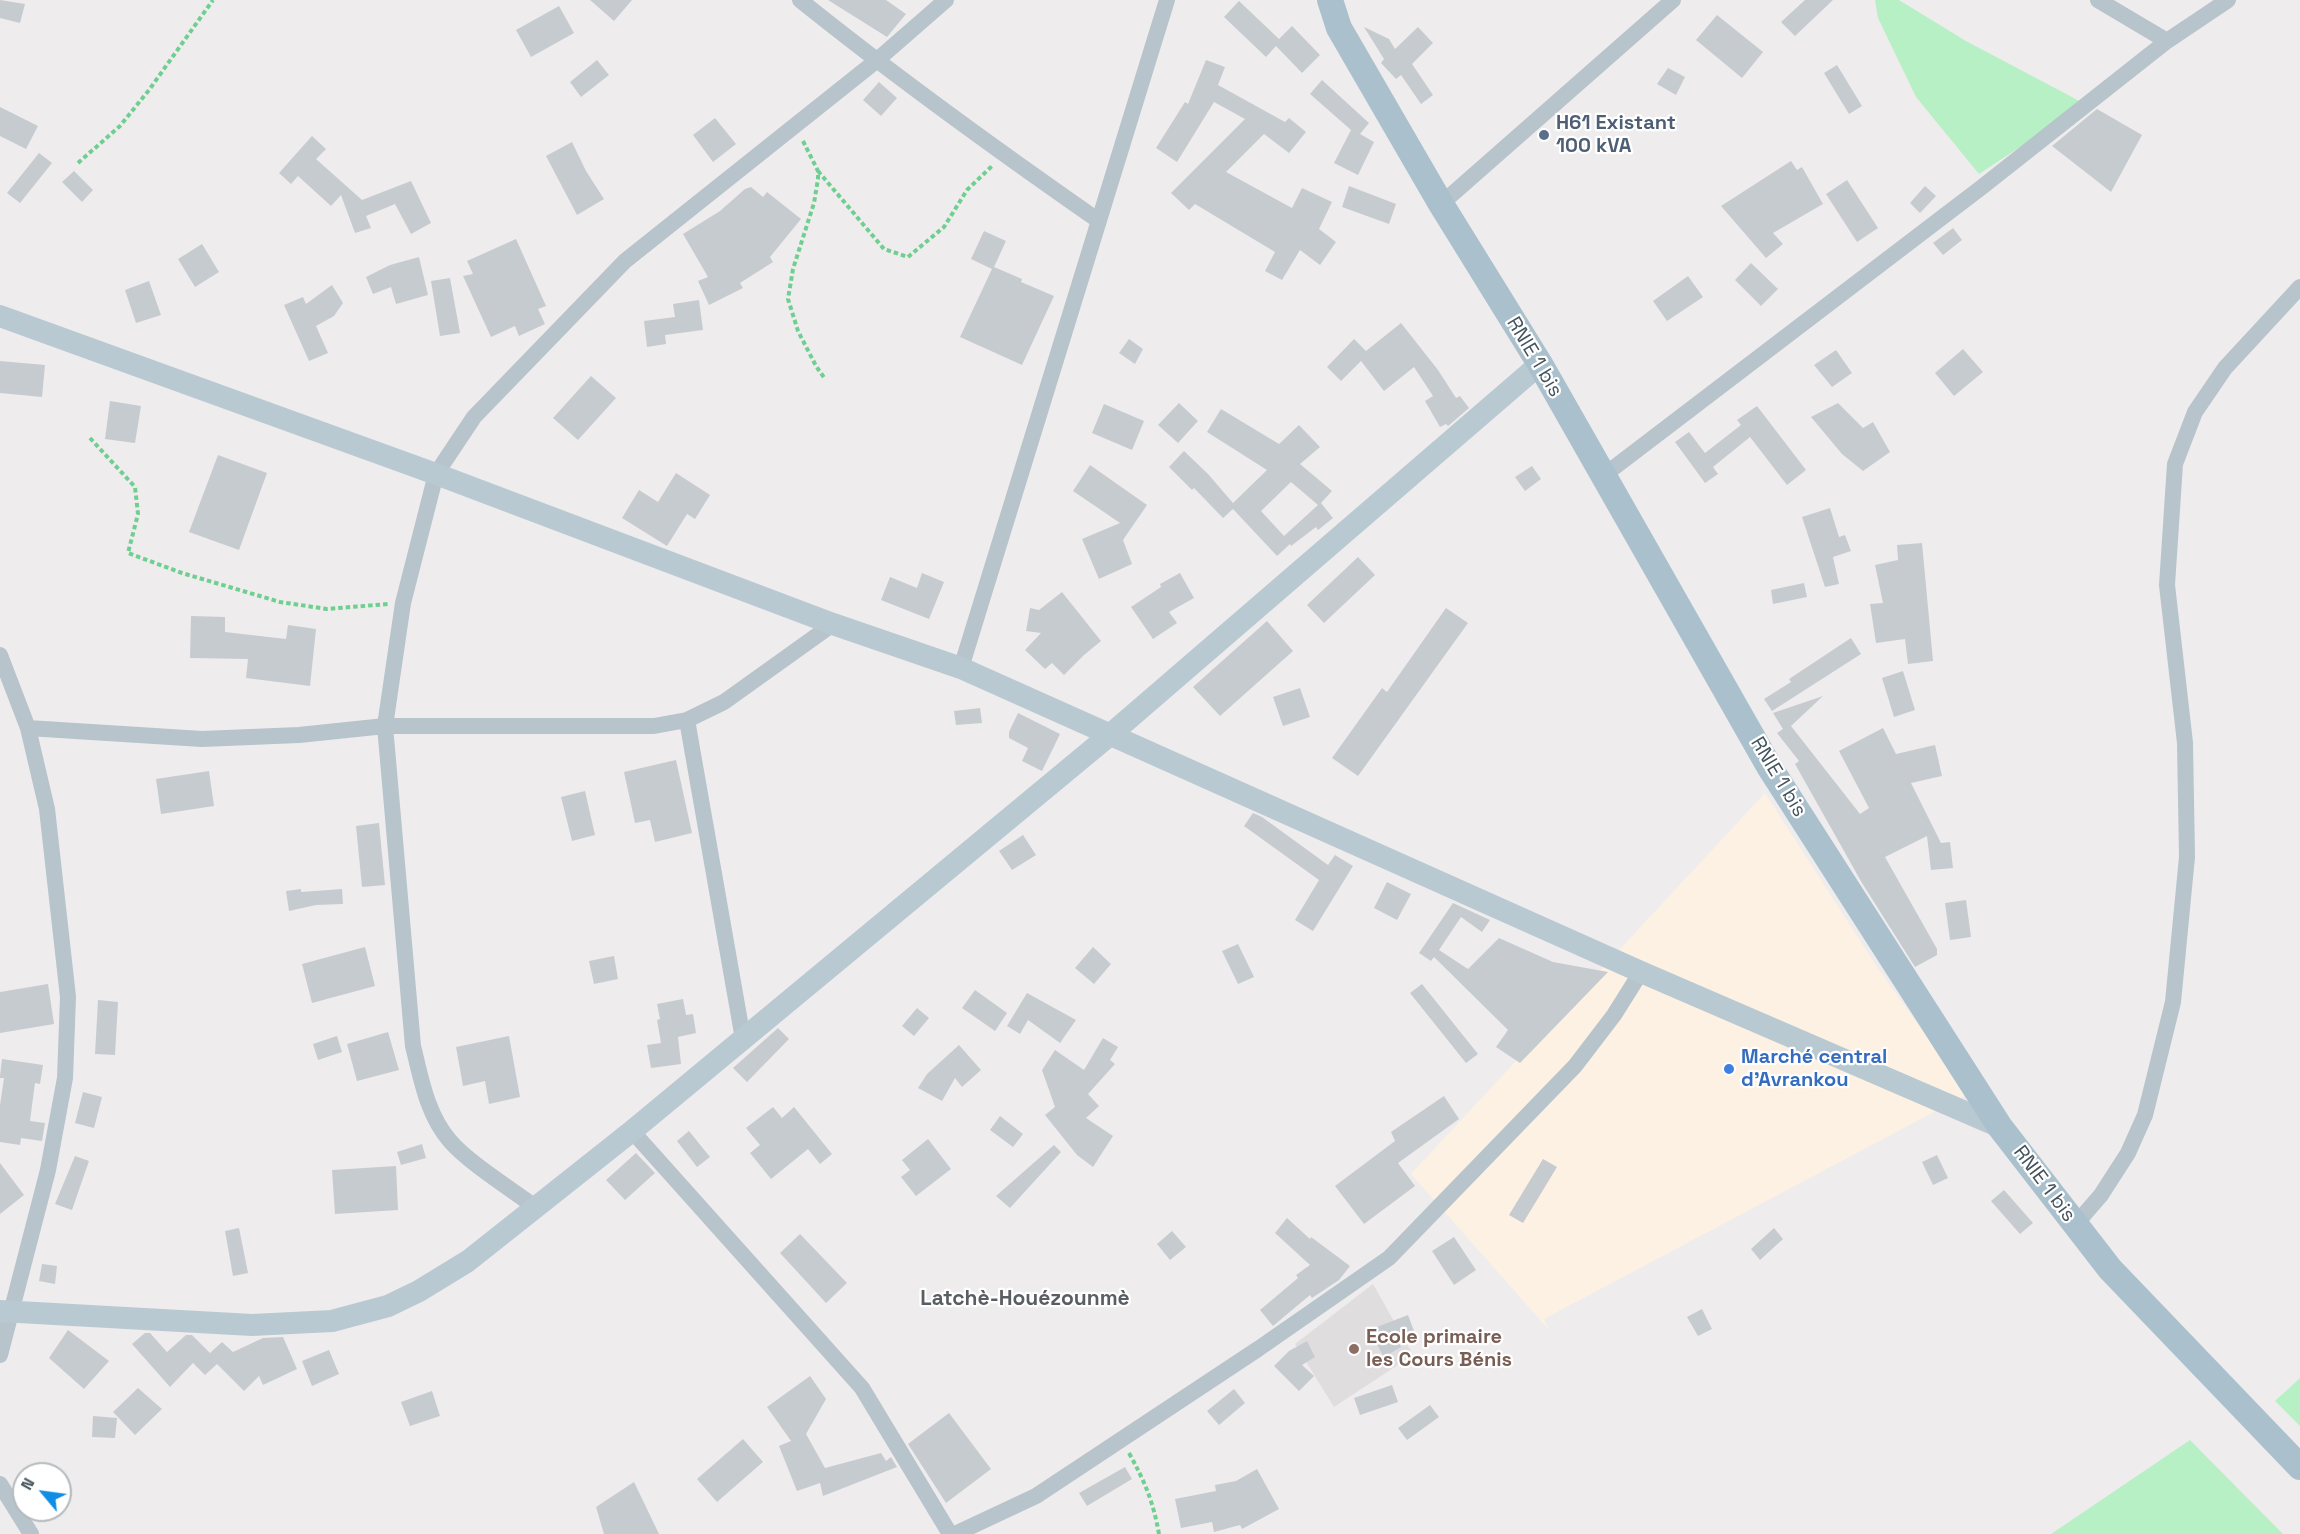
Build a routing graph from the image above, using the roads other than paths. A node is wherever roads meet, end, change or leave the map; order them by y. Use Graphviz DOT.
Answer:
graph roads {
  1 [pos="800,0"];
  2 [pos="946,0"];
  3 [pos="1167,0"];
  4 [pos="1312,0"];
  5 [pos="1330,0"];
  6 [pos="1673,0"];
  7 [pos="2098,0"];
  8 [pos="2228,0"];
  9 [pos="1339,28"];
  10 [pos="2167,41"];
  11 [pos="876,61"];
  12 [pos="1441,204"];
  13 [pos="1099,221"];
  14 [pos="2300,287"];
  15 [pos="0,316"];
  16 [pos="1539,364"];
  17 [pos="435,474"];
  18 [pos="1603,476"];
  19 [pos="833,624"];
  20 [pos="0,656"];
  21 [pos="962,668"];
  22 [pos="687,720"];
  23 [pos="385,726"];
  24 [pos="28,728"];
  25 [pos="1111,734"];
  26 [pos="1641,972"];
  27 [pos="743,1039"];
  28 [pos="2000,1127"];
  29 [pos="632,1131"];
  30 [pos="535,1207"];
  31 [pos="2075,1225"];
  32 [pos="6,1311"];
  33 [pos="0,1355"];
  34 [pos="2300,1467"];
  35 [pos="0,1484"];
  36 [pos="31,1534"];
  37 [pos="950,1534"];
  38 [pos="955,1534"];
  1 -- 11 [label="street"];
  2 -- 11 [label="street"];
  3 -- 13 [label="street"];
  4 -- 9 [label="main road"];
  5 -- 9 [label="main road"];
  6 -- 12 [label="street"];
  7 -- 10 [label="street"];
  8 -- 10 [label="street"];
  9 -- 12 [label="main road, RNIE 1 bis"];
  10 -- 18 [label="street"];
  11 -- 13 [label="street"];
  11 -- 17 [label="street"];
  12 -- 16 [label="main road, RNIE 1 bis"];
  13 -- 21 [label="street"];
  14 -- 31 [label="street"];
  15 -- 17 [label="main road"];
  16 -- 18 [label="main road, RNIE 1 bis"];
  16 -- 25 [label="main road"];
  17 -- 19 [label="main road"];
  17 -- 23 [label="street"];
  18 -- 28 [label="main road, RNIE 1 bis"];
  19 -- 21 [label="main road"];
  19 -- 22 [label="street"];
  20 -- 24 [label="street"];
  21 -- 25 [label="main road"];
  22 -- 23 [label="street"];
  22 -- 27 [label="street"];
  23 -- 24 [label="street"];
  23 -- 30 [label="street"];
  24 -- 32 [label="street"];
  25 -- 26 [label="main road"];
  25 -- 27 [label="main road"];
  26 -- 28 [label="main road"];
  26 -- 38 [label="street"];
  27 -- 29 [label="main road"];
  28 -- 31 [label="main road, RNIE 1 bis"];
  29 -- 30 [label="main road"];
  29 -- 37 [label="street"];
  30 -- 32 [label="main road"];
  31 -- 34 [label="main road, RNIE 1 bis"];
  32 -- 33 [label="street"];
  35 -- 36 [label="street"];
}
